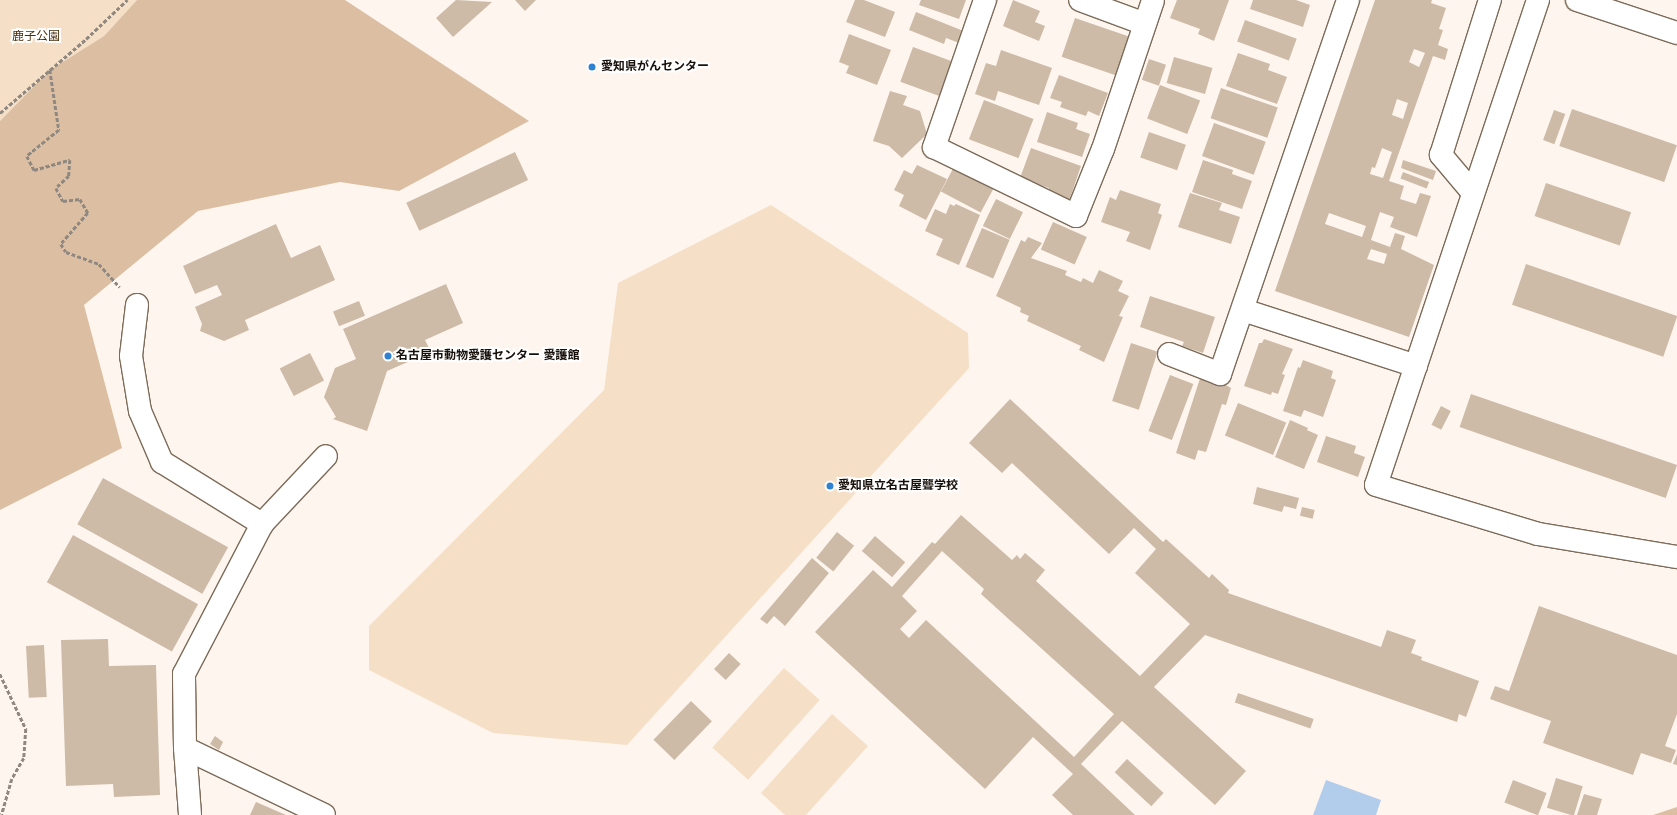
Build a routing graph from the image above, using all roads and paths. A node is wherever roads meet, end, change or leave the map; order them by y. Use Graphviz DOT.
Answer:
graph roads {
  1 [pos="127,0"];
  2 [pos="985,0"];
  3 [pos="1080,0"];
  4 [pos="1153,0"];
  5 [pos="1348,0"];
  6 [pos="1490,0"];
  7 [pos="1538,0"];
  8 [pos="1577,0"];
  9 [pos="1145,24"];
  10 [pos="1677,34"];
  11 [pos="50,70"];
  12 [pos="0,113"];
  13 [pos="1473,194"];
  14 [pos="137,305"];
  15 [pos="1243,310"];
  16 [pos="1169,354"];
  17 [pos="1416,366"];
  18 [pos="326,456"];
  19 [pos="262,524"];
  20 [pos="1677,557"];
  21 [pos="0,674"];
  22 [pos="186,748"];
  23 [pos="2,815"];
  24 [pos="190,815"];
  25 [pos="324,815"];
  1 -- 11 [label="path"];
  2 -- 9 [label="street"];
  3 -- 9 [label="street"];
  4 -- 9 [label="street"];
  5 -- 15 [label="street"];
  6 -- 13 [label="street"];
  7 -- 13 [label="street"];
  8 -- 10 [label="street"];
  11 -- 12 [label="path"];
  11 -- 14 [label="path"];
  13 -- 17 [label="street"];
  14 -- 19 [label="street"];
  15 -- 16 [label="street"];
  15 -- 17 [label="street"];
  17 -- 20 [label="street"];
  18 -- 19 [label="street"];
  19 -- 22 [label="street"];
  21 -- 23 [label="path"];
  22 -- 24 [label="street"];
  22 -- 25 [label="street"];
}
